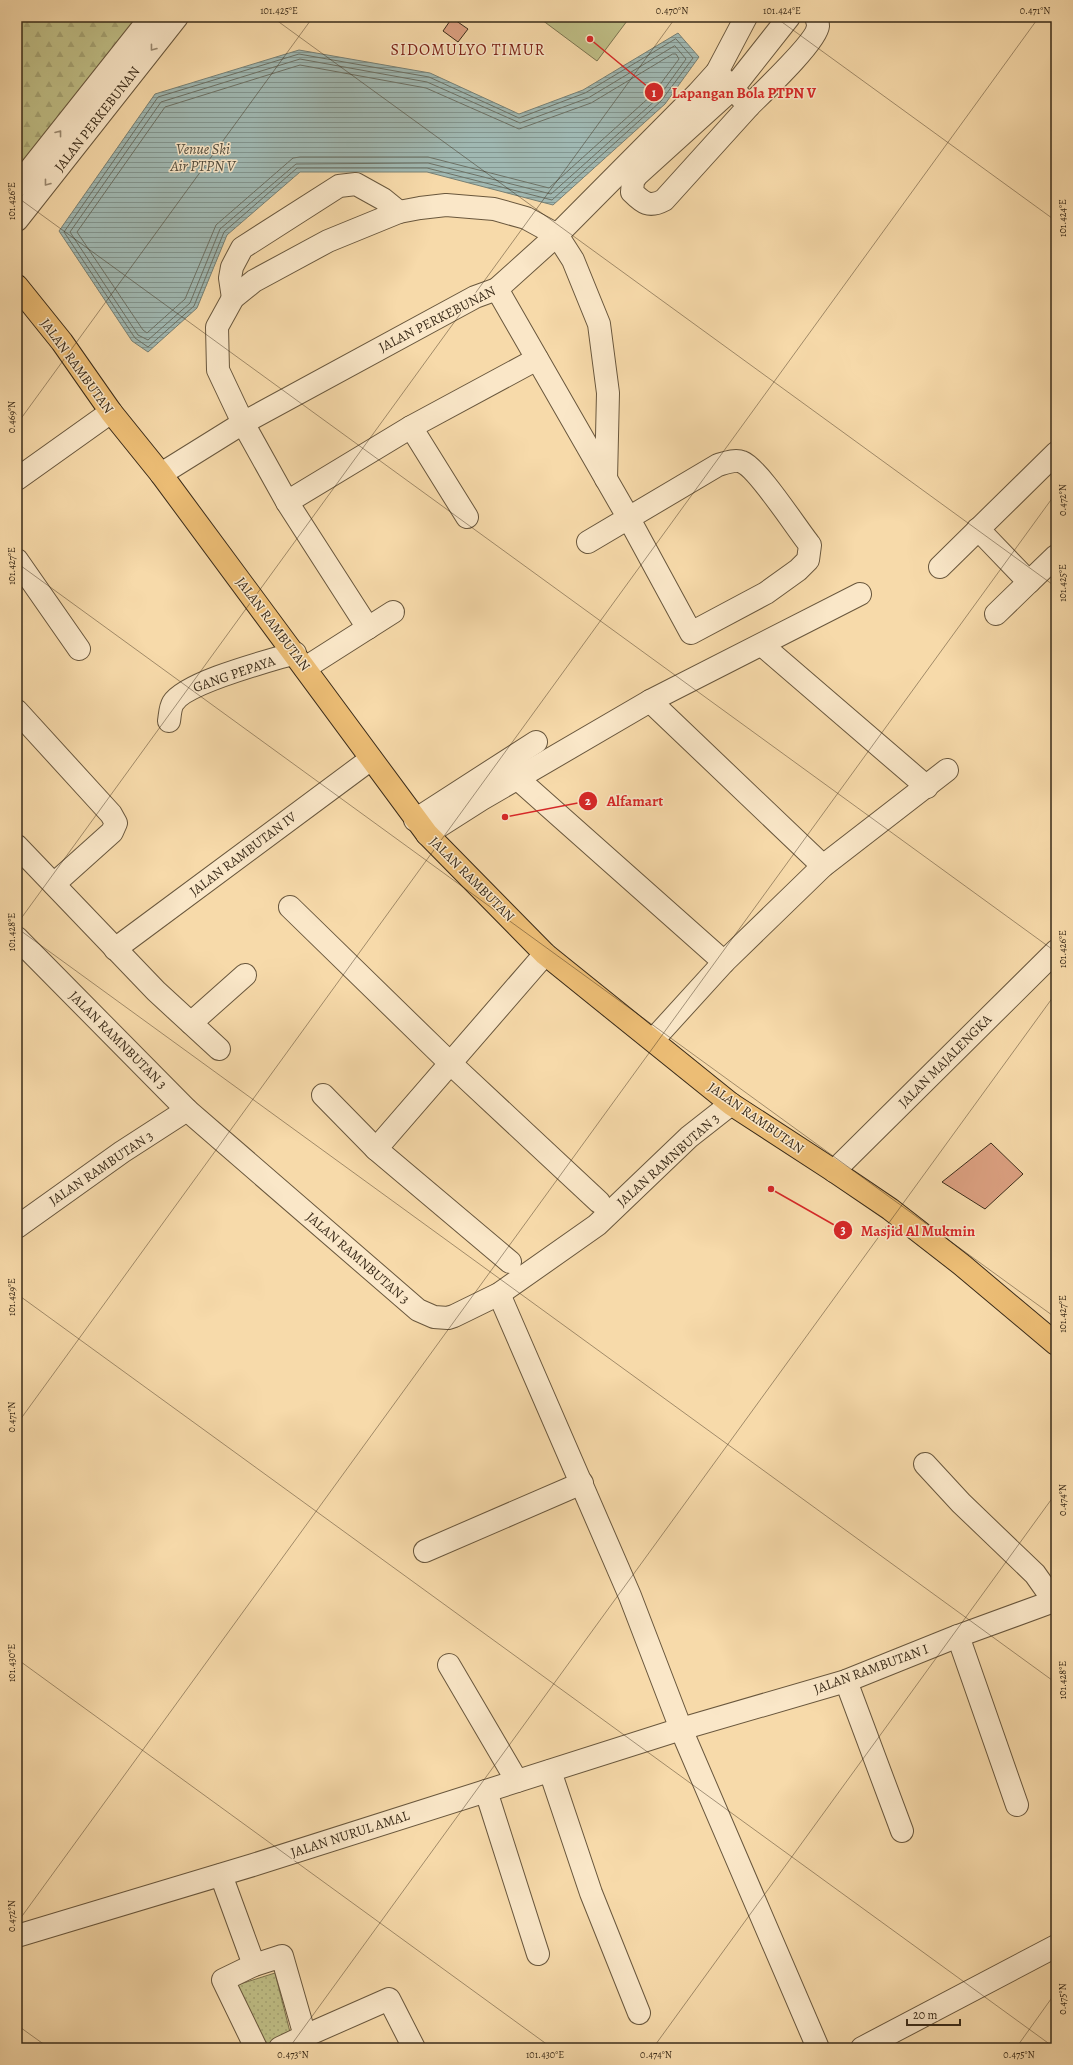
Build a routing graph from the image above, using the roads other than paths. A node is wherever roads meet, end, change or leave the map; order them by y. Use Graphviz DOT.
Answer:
graph roads {
  1 [pos="151,17"];
  2 [pos="177,17"];
  3 [pos="746,17"];
  4 [pos="789,17"];
  5 [pos="816,17"];
  6 [pos="717,72"];
  7 [pos="732,88"];
  8 [pos="749,106"];
  9 [pos="17,186"];
  10 [pos="399,212"];
  11 [pos="17,220"];
  12 [pos="557,235"];
  13 [pos="17,286"];
  14 [pos="497,289"];
  15 [pos="233,298"];
  16 [pos="537,359"];
  17 [pos="111,412"];
  18 [pos="243,423"];
  19 [pos="411,427"];
  20 [pos="1056,453"];
  21 [pos="161,474"];
  22 [pos="17,479"];
  23 [pos="606,479"];
  24 [pos="287,502"];
  25 [pos="467,517"];
  26 [pos="628,517"];
  27 [pos="978,529"];
  28 [pos="588,542"];
  29 [pos="1056,556"];
  30 [pos="17,560"];
  31 [pos="940,567"];
  32 [pos="1029,582"];
  33 [pos="860,594"];
  34 [pos="393,612"];
  35 [pos="996,614"];
  36 [pos="368,628"];
  37 [pos="762,645"];
  38 [pos="79,648"];
  39 [pos="300,660"];
  40 [pos="650,701"];
  41 [pos="17,711"];
  42 [pos="169,721"];
  43 [pos="536,742"];
  44 [pos="371,759"];
  45 [pos="947,770"];
  46 [pos="518,779"];
  47 [pos="927,787"];
  48 [pos="421,827"];
  49 [pos="17,846"];
  50 [pos="823,866"];
  51 [pos="54,884"];
  52 [pos="290,907"];
  53 [pos="17,938"];
  54 [pos="115,949"];
  55 [pos="1056,951"];
  56 [pos="545,954"];
  57 [pos="724,962"];
  58 [pos="245,975"];
  59 [pos="191,1023"];
  60 [pos="654,1040"];
  61 [pos="219,1049"];
  62 [pos="450,1063"];
  63 [pos="323,1096"];
  64 [pos="731,1104"];
  65 [pos="187,1110"];
  66 [pos="376,1149"];
  67 [pos="834,1170"];
  68 [pos="599,1202"];
  69 [pos="21,1216"];
  70 [pos="510,1262"];
  71 [pos="499,1294"];
  72 [pos="1056,1344"];
  73 [pos="925,1464"];
  74 [pos="582,1483"];
  75 [pos="425,1551"];
  76 [pos="1055,1603"];
  77 [pos="958,1636"];
  78 [pos="449,1665"];
  79 [pos="846,1681"];
  80 [pos="681,1729"];
  81 [pos="550,1771"];
  82 [pos="517,1781"];
  83 [pos="486,1791"];
  84 [pos="1017,1805"];
  85 [pos="902,1830"];
  86 [pos="221,1875"];
  87 [pos="17,1936"];
  88 [pos="1056,1946"];
  89 [pos="538,1954"];
  90 [pos="254,1965"];
  91 [pos="639,2013"];
  92 [pos="305,2036"];
  93 [pos="256,2048"];
  94 [pos="280,2048"];
  95 [pos="414,2048"];
  96 [pos="818,2048"];
  97 [pos="862,2048"];
  9 -- 1 [label="street, JALAN PERKEBUNAN, one-way"];
  2 -- 11 [label="street, JALAN PERKEBUNAN, one-way"];
  3 -- 6 [label="street, JALAN PERKEBUNAN"];
  4 -- 7 [label="street"];
  5 -- 8 [label="street"];
  6 -- 7 [label="street"];
  6 -- 12 [label="street, JALAN PERKEBUNAN"];
  7 -- 8 [label="street"];
  7 -- 8 [label="street"];
  10 -- 12 [label="street"];
  10 -- 15 [label="street"];
  10 -- 15 [label="street"];
  12 -- 14 [label="street, JALAN PERKEBUNAN"];
  12 -- 23 [label="street"];
  13 -- 17 [label="main road, JALAN RAMBUTAN"];
  14 -- 16 [label="street"];
  14 -- 18 [label="street, JALAN PERKEBUNAN"];
  15 -- 18 [label="street"];
  16 -- 19 [label="street"];
  16 -- 23 [label="street"];
  17 -- 21 [label="main road, JALAN RAMBUTAN"];
  17 -- 22 [label="street"];
  18 -- 21 [label="street, JALAN PERKEBUNAN"];
  18 -- 24 [label="street"];
  19 -- 24 [label="street"];
  19 -- 25 [label="street"];
  20 -- 27 [label="street"];
  21 -- 39 [label="main road, JALAN RAMBUTAN"];
  23 -- 26 [label="street"];
  24 -- 36 [label="street"];
  26 -- 26 [label="street"];
  26 -- 28 [label="street"];
  27 -- 31 [label="street"];
  27 -- 32 [label="street"];
  29 -- 32 [label="street"];
  30 -- 38 [label="street"];
  32 -- 35 [label="street"];
  33 -- 37 [label="street"];
  34 -- 36 [label="street, GANG PEPAYA"];
  36 -- 39 [label="street, GANG PEPAYA"];
  37 -- 40 [label="street"];
  37 -- 47 [label="street"];
  39 -- 42 [label="street, GANG PEPAYA"];
  39 -- 44 [label="main road, JALAN RAMBUTAN"];
  40 -- 46 [label="street"];
  40 -- 50 [label="street"];
  41 -- 51 [label="street"];
  43 -- 48 [label="street"];
  44 -- 48 [label="main road, JALAN RAMBUTAN"];
  44 -- 54 [label="street, JALAN RAMBUTAN IV"];
  45 -- 47 [label="street"];
  46 -- 48 [label="street"];
  46 -- 57 [label="street"];
  47 -- 50 [label="street"];
  48 -- 56 [label="main road, JALAN RAMBUTAN"];
  49 -- 51 [label="street"];
  50 -- 57 [label="street"];
  51 -- 54 [label="street"];
  52 -- 62 [label="street"];
  53 -- 65 [label="street, JALAN RAMNBUTAN 3"];
  54 -- 59 [label="street"];
  55 -- 67 [label="street, JALAN MAJALENGKA"];
  56 -- 60 [label="main road, JALAN RAMBUTAN"];
  56 -- 62 [label="street"];
  57 -- 60 [label="street"];
  58 -- 59 [label="street"];
  59 -- 61 [label="street"];
  60 -- 64 [label="main road, JALAN RAMBUTAN"];
  62 -- 66 [label="street"];
  62 -- 68 [label="street"];
  63 -- 66 [label="street"];
  64 -- 67 [label="main road, JALAN RAMBUTAN"];
  64 -- 71 [label="street, JALAN RAMNBUTAN 3"];
  65 -- 69 [label="street, JALAN RAMBUTAN 3"];
  65 -- 71 [label="street, JALAN RAMNBUTAN 3"];
  66 -- 70 [label="street"];
  67 -- 72 [label="main road, JALAN RAMBUTAN"];
  71 -- 74 [label="street"];
  73 -- 76 [label="street"];
  74 -- 75 [label="street"];
  74 -- 80 [label="street"];
  76 -- 77 [label="street, JALAN RAMBUTAN I"];
  77 -- 79 [label="street, JALAN RAMBUTAN I"];
  77 -- 84 [label="street"];
  78 -- 82 [label="street"];
  79 -- 80 [label="street, JALAN RAMBUTAN I"];
  79 -- 85 [label="street"];
  80 -- 81 [label="street, JALAN NURUL AMAL"];
  80 -- 96 [label="street"];
  81 -- 82 [label="street, JALAN NURUL AMAL"];
  81 -- 91 [label="street"];
  82 -- 83 [label="street, JALAN NURUL AMAL"];
  83 -- 86 [label="street, JALAN NURUL AMAL"];
  83 -- 89 [label="street"];
  86 -- 87 [label="street, JALAN NURUL AMAL"];
  86 -- 90 [label="street"];
  88 -- 97 [label="street"];
  90 -- 92 [label="street"];
  90 -- 93 [label="street"];
  92 -- 94 [label="street"];
  92 -- 95 [label="street"];
}
